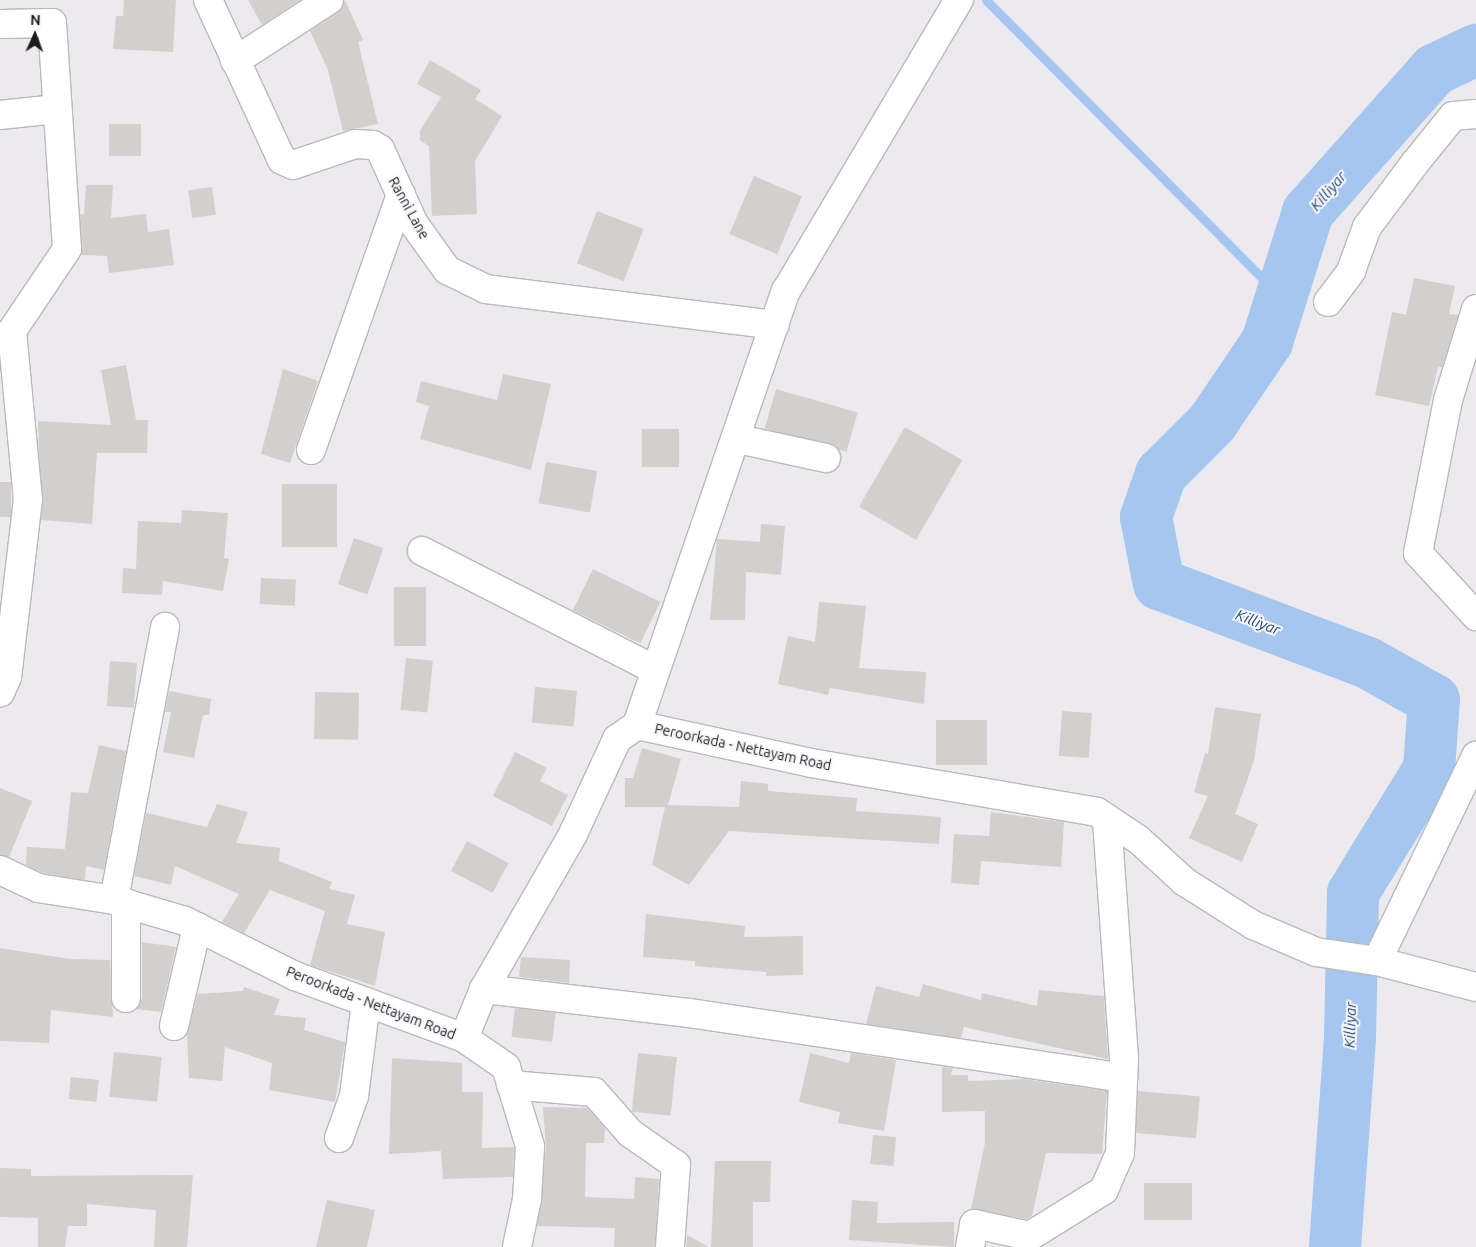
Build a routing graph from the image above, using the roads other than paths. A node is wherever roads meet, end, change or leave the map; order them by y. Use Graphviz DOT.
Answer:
graph roads {
  1 [pos="208,0"];
  2 [pos="328,0"];
  3 [pos="959,0"];
  4 [pos="0,24"];
  5 [pos="235,60"];
  6 [pos="58,109"];
  7 [pos="1476,114"];
  8 [pos="0,115"];
  9 [pos="401,194"];
  10 [pos="1328,302"];
  11 [pos="1476,309"];
  12 [pos="775,324"];
  13 [pos="738,439"];
  14 [pos="311,450"];
  15 [pos="826,458"];
  16 [pos="422,551"];
  17 [pos="1476,616"];
  18 [pos="166,627"];
  19 [pos="654,669"];
  20 [pos="0,693"];
  21 [pos="637,725"];
  22 [pos="1476,756"];
  23 [pos="1106,819"];
  24 [pos="0,870"];
  25 [pos="120,901"];
  26 [pos="197,927"];
  27 [pos="1377,961"];
  28 [pos="1476,987"];
  29 [pos="484,989"];
  30 [pos="126,998"];
  31 [pos="366,1002"];
  32 [pos="174,1026"];
  33 [pos="464,1038"];
  34 [pos="1123,1078"];
  35 [pos="511,1085"];
  36 [pos="339,1138"];
  37 [pos="517,1247"];
  38 [pos="670,1247"];
  39 [pos="970,1247"];
  1 -- 5 [label="street, Ranni Lane"];
  2 -- 5 [label="street"];
  3 -- 12 [label="street"];
  4 -- 6 [label="street"];
  5 -- 9 [label="street, Ranni Lane"];
  6 -- 8 [label="street"];
  6 -- 20 [label="street"];
  7 -- 10 [label="street"];
  9 -- 12 [label="street, Ranni Lane"];
  9 -- 14 [label="street"];
  11 -- 17 [label="street"];
  12 -- 13 [label="street"];
  13 -- 15 [label="street"];
  13 -- 19 [label="street"];
  16 -- 19 [label="street"];
  18 -- 25 [label="street"];
  19 -- 21 [label="street"];
  21 -- 23 [label="street, Peroorkada - Nettayam Road"];
  21 -- 29 [label="street, Peroorkada - Nettayam Road"];
  22 -- 27 [label="street"];
  23 -- 27 [label="street, Peroorkada - Nettayam Road"];
  23 -- 34 [label="street"];
  24 -- 25 [label="street, Peroorkada - Nettayam Road"];
  25 -- 26 [label="street, Peroorkada - Nettayam Road"];
  25 -- 30 [label="street"];
  26 -- 31 [label="street, Peroorkada - Nettayam Road"];
  26 -- 32 [label="street"];
  27 -- 28 [label="street, Peroorkada - Nettayam Road"];
  29 -- 33 [label="street, Peroorkada - Nettayam Road"];
  29 -- 34 [label="street"];
  31 -- 33 [label="street, Peroorkada - Nettayam Road"];
  31 -- 36 [label="street"];
  33 -- 35 [label="street"];
  34 -- 39 [label="street"];
  35 -- 37 [label="street"];
  35 -- 38 [label="street"];
}
